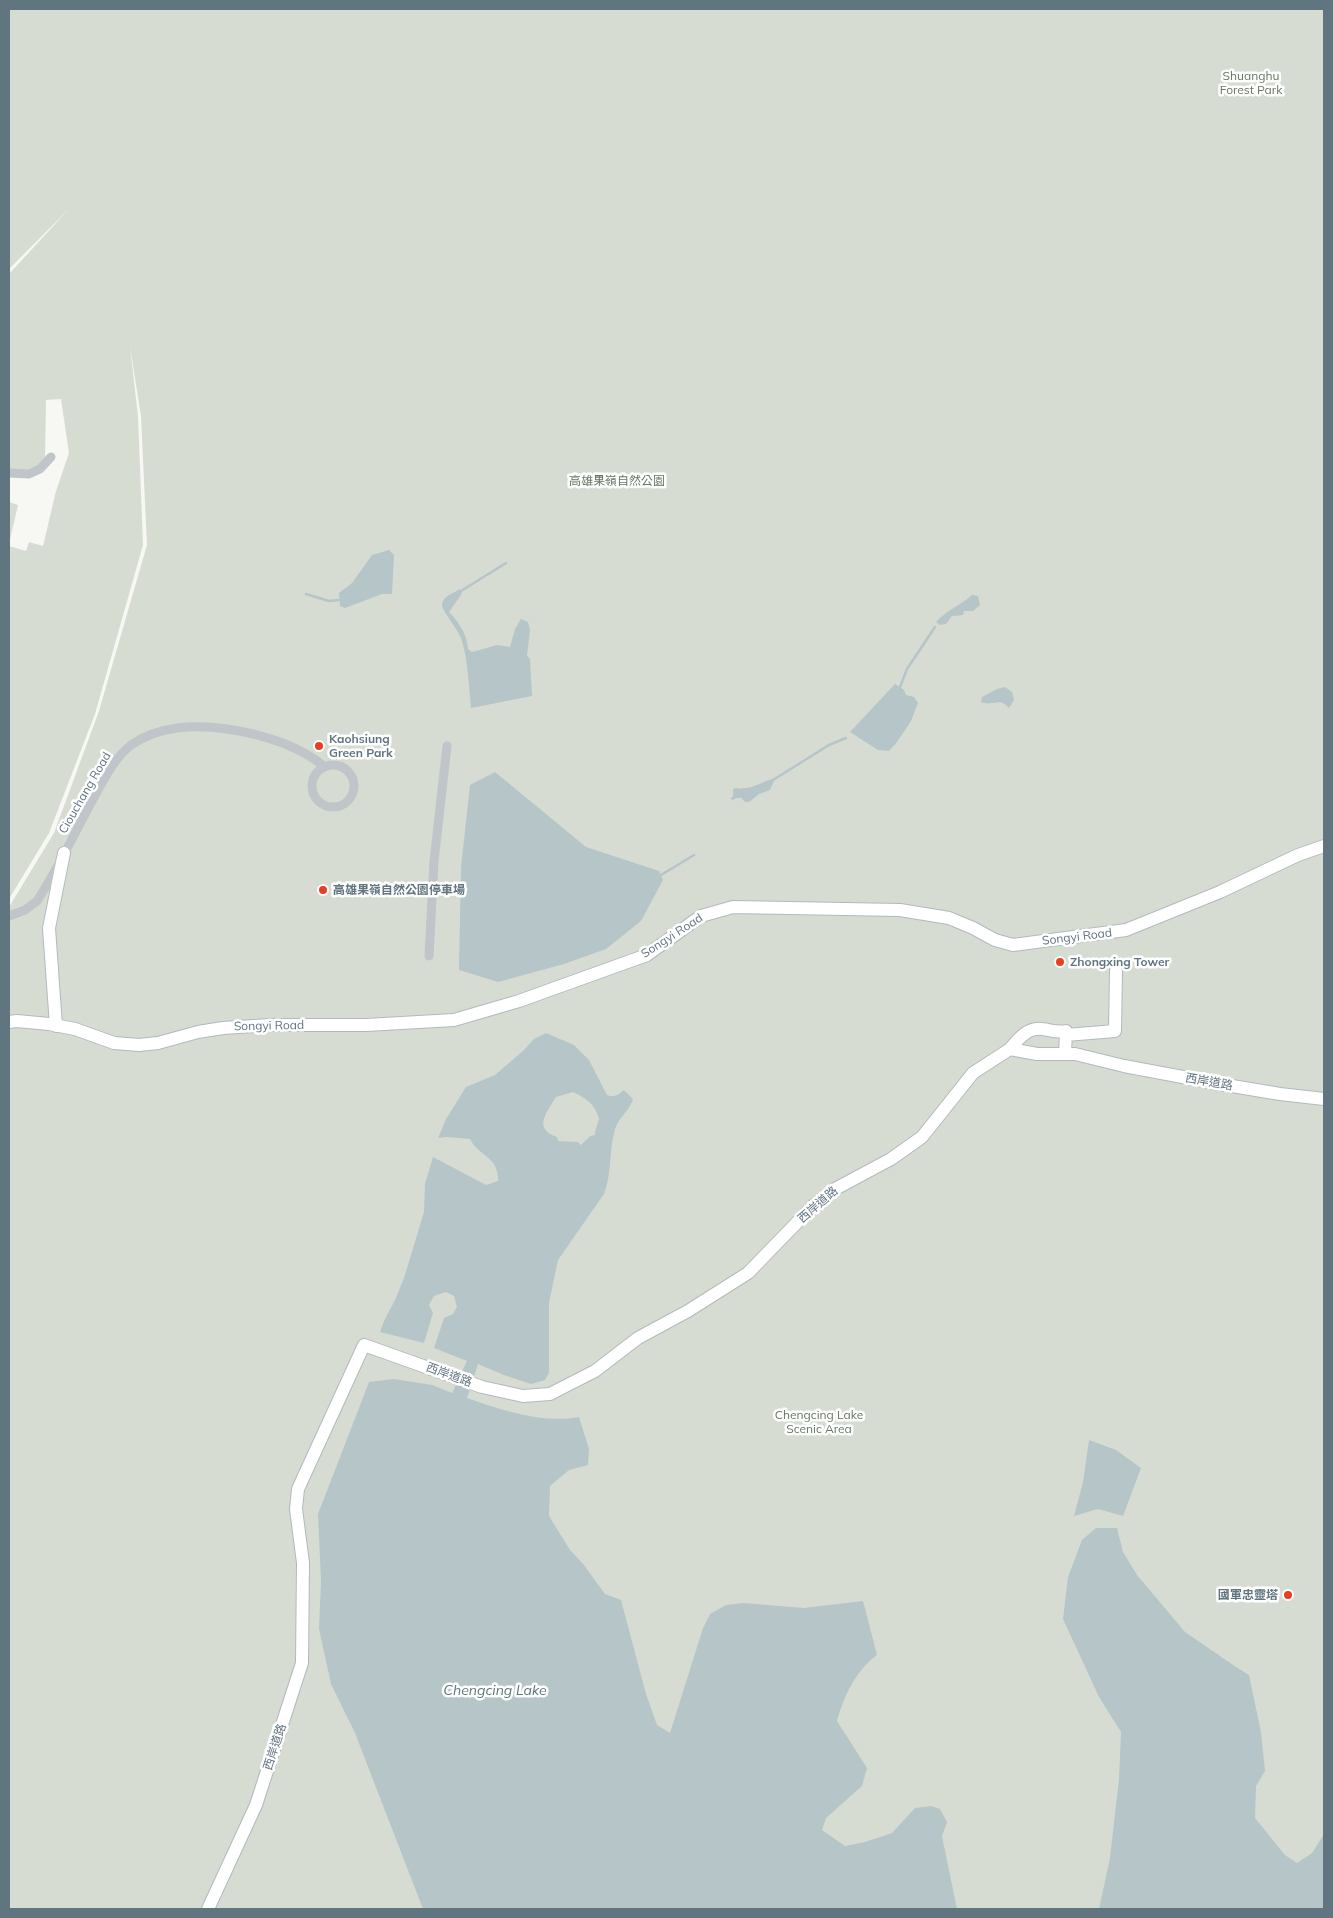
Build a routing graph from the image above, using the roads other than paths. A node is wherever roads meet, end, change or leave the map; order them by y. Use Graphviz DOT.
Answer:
graph roads {
  1 [pos="51,457"];
  2 [pos="9,473"];
  3 [pos="447,746"];
  4 [pos="324,767"];
  5 [pos="1324,846"];
  6 [pos="64,853"];
  7 [pos="9,916"];
  8 [pos="429,956"];
  9 [pos="1116,971"];
  10 [pos="9,1022"];
  11 [pos="29,1022"];
  12 [pos="56,1026"];
  13 [pos="1066,1035"];
  14 [pos="97,1038"];
  15 [pos="1010,1048"];
  16 [pos="1065,1054"];
  17 [pos="1324,1099"];
  18 [pos="208,1909"];
  1 -- 2 [label="street"];
  3 -- 8 [label="street"];
  4 -- 4 [label="street, Ciouchang Road"];
  4 -- 6 [label="street, Ciouchang Road"];
  5 -- 14 [label="street, Songyi Road"];
  6 -- 7 [label="street, Ciouchang Road"];
  6 -- 12 [label="street"];
  9 -- 13 [label="street, 西岸道路"];
  10 -- 11 [label="street, Songyi Road"];
  11 -- 12 [label="street, Songyi Road"];
  11 -- 14 [label="street"];
  12 -- 14 [label="street, Songyi Road"];
  13 -- 15 [label="street, 西岸道路"];
  13 -- 16 [label="street"];
  15 -- 16 [label="street, 西岸道路"];
  15 -- 18 [label="street, 西岸道路"];
  16 -- 17 [label="street, 西岸道路"];
}
